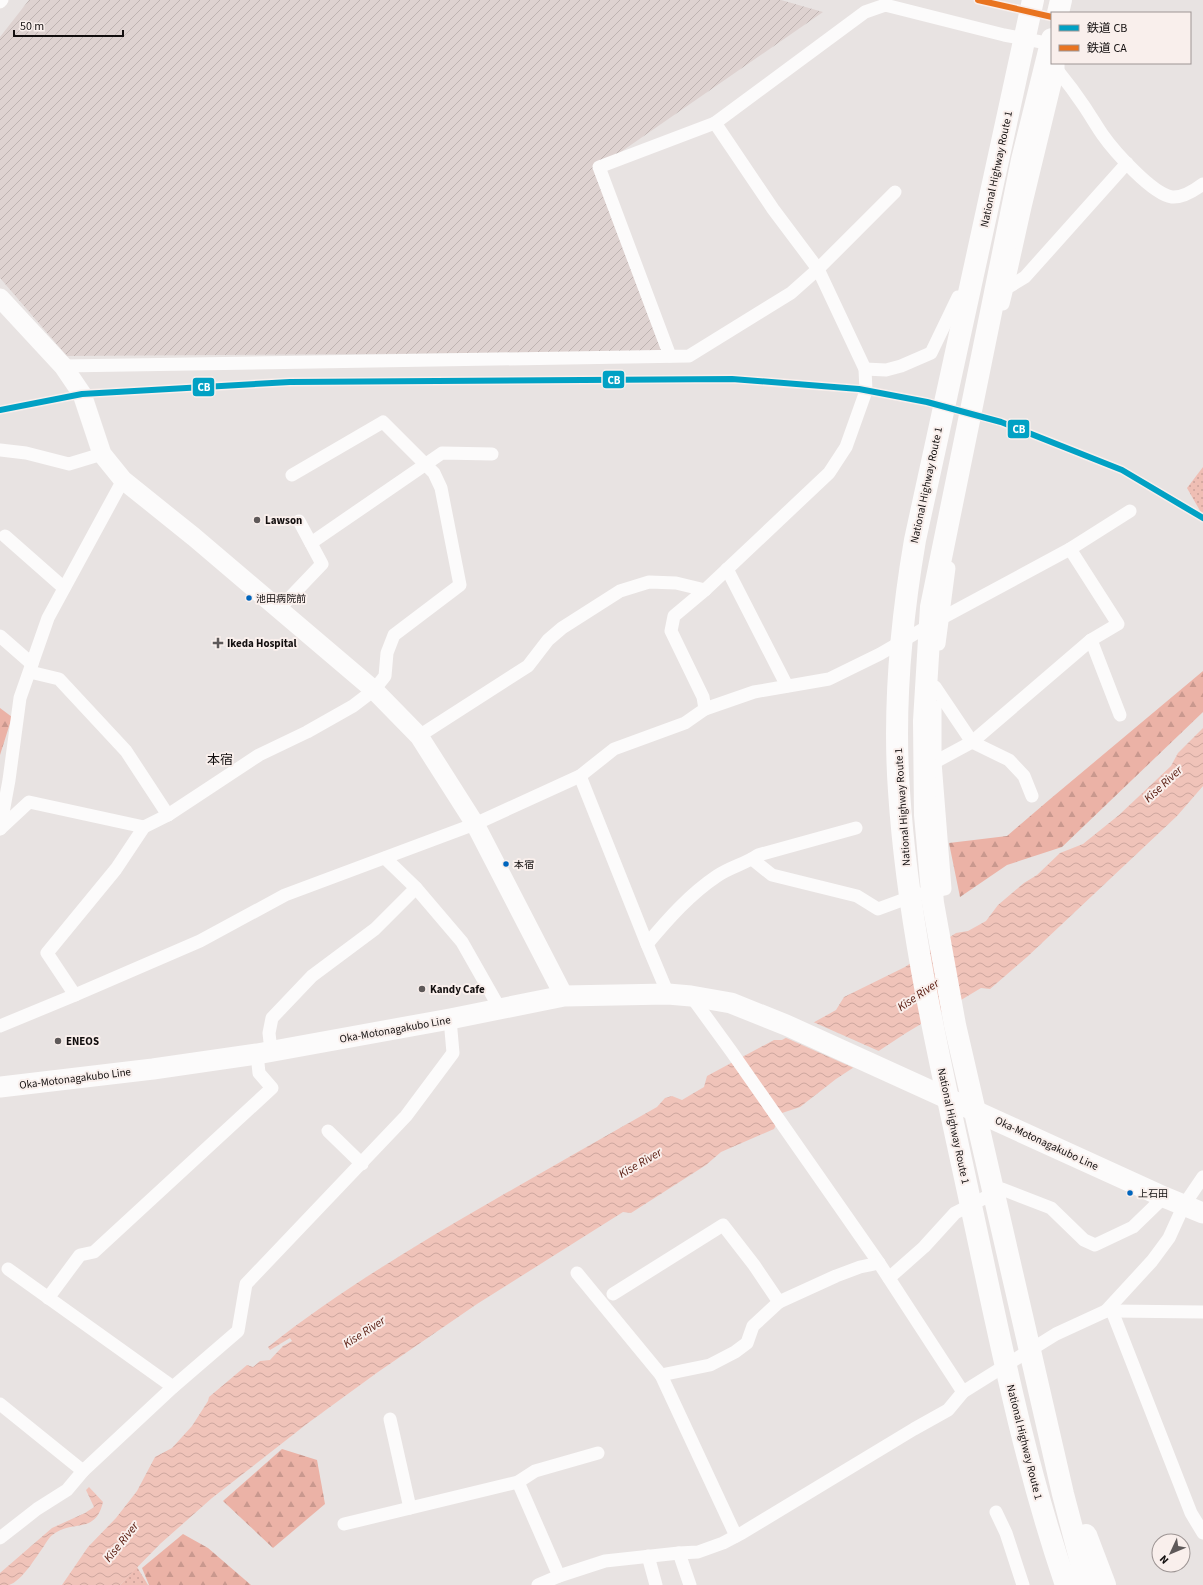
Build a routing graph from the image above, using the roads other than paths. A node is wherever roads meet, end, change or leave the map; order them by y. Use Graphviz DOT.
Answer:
graph roads {
  1 [pos="1033,0"];
  2 [pos="1062,0"];
  3 [pos="867,6"];
  4 [pos="1058,12"];
  5 [pos="1051,43"];
  6 [pos="1051,44"];
  7 [pos="1058,67"];
  8 [pos="715,123"];
  9 [pos="1127,163"];
  10 [pos="1203,184"];
  11 [pos="895,192"];
  12 [pos="818,269"];
  13 [pos="1007,288"];
  14 [pos="958,297"];
  15 [pos="0,298"];
  16 [pos="670,356"];
  17 [pos="63,366"];
  18 [pos="865,369"];
  19 [pos="0,450"];
  20 [pos="102,454"];
  21 [pos="492,454"];
  22 [pos="426,464"];
  23 [pos="292,474"];
  24 [pos="124,480"];
  25 [pos="1130,511"];
  26 [pos="299,521"];
  27 [pos="5,536"];
  28 [pos="311,543"];
  29 [pos="1070,549"];
  30 [pos="727,569"];
  31 [pos="64,588"];
  32 [pos="705,590"];
  33 [pos="279,609"];
  34 [pos="942,618"];
  35 [pos="0,636"];
  36 [pos="1091,640"];
  37 [pos="31,668"];
  38 [pos="787,686"];
  39 [pos="935,687"];
  40 [pos="374,690"];
  41 [pos="705,709"];
  42 [pos="1120,715"];
  43 [pos="418,736"];
  44 [pos="972,742"];
  45 [pos="935,762"];
  46 [pos="580,776"];
  47 [pos="1032,796"];
  48 [pos="168,815"];
  49 [pos="475,824"];
  50 [pos="144,827"];
  51 [pos="856,828"];
  52 [pos="0,829"];
  53 [pos="385,858"];
  54 [pos="752,859"];
  55 [pos="416,888"];
  56 [pos="647,944"];
  57 [pos="668,994"];
  58 [pos="75,995"];
  59 [pos="564,996"];
  60 [pos="691,996"];
  61 [pos="500,1009"];
  62 [pos="450,1019"];
  63 [pos="0,1026"];
  64 [pos="264,1052"];
  65 [pos="0,1087"];
  66 [pos="328,1131"];
  67 [pos="362,1164"];
  68 [pos="1203,1178"];
  69 [pos="1164,1197"];
  70 [pos="1194,1209"];
  71 [pos="879,1263"];
  72 [pos="8,1269"];
  73 [pos="577,1273"];
  74 [pos="889,1278"];
  75 [pos="613,1294"];
  76 [pos="48,1298"];
  77 [pos="779,1302"];
  78 [pos="1109,1311"];
  79 [pos="1203,1312"];
  80 [pos="661,1375"];
  81 [pos="174,1387"];
  82 [pos="963,1392"];
  83 [pos="0,1404"];
  84 [pos="1014,1404"];
  85 [pos="390,1419"];
  86 [pos="598,1453"];
  87 [pos="83,1471"];
  88 [pos="518,1482"];
  89 [pos="1062,1494"];
  90 [pos="410,1508"];
  91 [pos="996,1512"];
  92 [pos="344,1524"];
  93 [pos="1203,1533"];
  94 [pos="736,1536"];
  95 [pos="0,1538"];
  96 [pos="679,1553"];
  97 [pos="648,1556"];
  98 [pos="559,1576"];
  99 [pos="538,1585"];
  100 [pos="656,1585"];
  101 [pos="690,1585"];
  102 [pos="1023,1585"];
  103 [pos="1054,1585"];
  104 [pos="1066,1585"];
  105 [pos="1087,1585"];
  106 [pos="1105,1585"];
  1 -- 84 [label="highway, National Highway Route 1"];
  2 -- 4 [label="highway"];
  3 -- 6 [label="street"];
  3 -- 8 [label="street"];
  5 -- 89 [label="highway, National Highway Route 1"];
  7 -- 9 [label="street"];
  7 -- 13 [label="street"];
  8 -- 12 [label="street"];
  8 -- 16 [label="street"];
  9 -- 10 [label="street"];
  9 -- 13 [label="street"];
  11 -- 12 [label="street"];
  12 -- 16 [label="street"];
  12 -- 18 [label="street"];
  13 -- 34 [label="street"];
  14 -- 18 [label="street"];
  15 -- 17 [label="street"];
  16 -- 17 [label="street"];
  17 -- 20 [label="street"];
  18 -- 30 [label="street"];
  19 -- 20 [label="street"];
  20 -- 24 [label="street"];
  21 -- 22 [label="street"];
  22 -- 23 [label="street"];
  22 -- 28 [label="street"];
  22 -- 40 [label="street"];
  24 -- 31 [label="street"];
  24 -- 33 [label="street"];
  25 -- 29 [label="street"];
  26 -- 28 [label="street"];
  27 -- 31 [label="street"];
  28 -- 33 [label="street"];
  29 -- 34 [label="street"];
  29 -- 36 [label="street"];
  30 -- 32 [label="street"];
  30 -- 38 [label="street"];
  31 -- 37 [label="street"];
  32 -- 41 [label="street"];
  32 -- 43 [label="street"];
  33 -- 40 [label="street"];
  34 -- 38 [label="street"];
  34 -- 39 [label="street"];
  35 -- 37 [label="street"];
  36 -- 42 [label="street"];
  36 -- 44 [label="street"];
  37 -- 48 [label="street"];
  37 -- 52 [label="street"];
  38 -- 41 [label="street"];
  39 -- 44 [label="street"];
  39 -- 45 [label="street"];
  40 -- 43 [label="street"];
  40 -- 48 [label="street"];
  41 -- 46 [label="street"];
  43 -- 49 [label="street"];
  44 -- 45 [label="street"];
  44 -- 47 [label="street"];
  45 -- 54 [label="street"];
  46 -- 49 [label="street"];
  46 -- 56 [label="street"];
  48 -- 50 [label="street"];
  49 -- 53 [label="street"];
  49 -- 59 [label="street"];
  50 -- 52 [label="street"];
  50 -- 58 [label="street"];
  51 -- 54 [label="street"];
  53 -- 55 [label="street"];
  53 -- 58 [label="street"];
  54 -- 56 [label="street"];
  55 -- 61 [label="street"];
  55 -- 64 [label="street"];
  56 -- 57 [label="street"];
  57 -- 59 [label="main road, Oka-Motonagakubo Line"];
  57 -- 60 [label="main road, Oka-Motonagakubo Line"];
  58 -- 63 [label="street"];
  59 -- 61 [label="main road, Oka-Motonagakubo Line"];
  60 -- 69 [label="main road, Oka-Motonagakubo Line"];
  60 -- 71 [label="street"];
  61 -- 62 [label="main road, Oka-Motonagakubo Line"];
  62 -- 64 [label="main road, Oka-Motonagakubo Line"];
  62 -- 67 [label="street"];
  64 -- 65 [label="main road, Oka-Motonagakubo Line"];
  64 -- 76 [label="street"];
  66 -- 67 [label="street"];
  67 -- 81 [label="street"];
  68 -- 70 [label="street"];
  69 -- 70 [label="main road, Oka-Motonagakubo Line"];
  69 -- 74 [label="street"];
  70 -- 78 [label="street"];
  71 -- 74 [label="street"];
  71 -- 77 [label="street"];
  72 -- 76 [label="street"];
  73 -- 80 [label="street"];
  74 -- 82 [label="street"];
  75 -- 77 [label="street"];
  76 -- 81 [label="street"];
  77 -- 80 [label="street"];
  78 -- 79 [label="street"];
  78 -- 82 [label="street"];
  78 -- 93 [label="street"];
  80 -- 94 [label="street"];
  81 -- 87 [label="street"];
  82 -- 94 [label="street"];
  83 -- 87 [label="street"];
  84 -- 103 [label="highway"];
  84 -- 104 [label="highway, National Highway Route 1"];
  85 -- 90 [label="street"];
  86 -- 88 [label="street"];
  87 -- 95 [label="street"];
  88 -- 90 [label="street"];
  88 -- 98 [label="street"];
  89 -- 105 [label="highway, National Highway Route 1"];
  89 -- 106 [label="highway"];
  90 -- 92 [label="street"];
  91 -- 102 [label="street"];
  94 -- 96 [label="street"];
  96 -- 97 [label="street"];
  96 -- 101 [label="street"];
  97 -- 98 [label="street"];
  97 -- 100 [label="street"];
  98 -- 99 [label="street"];
}
